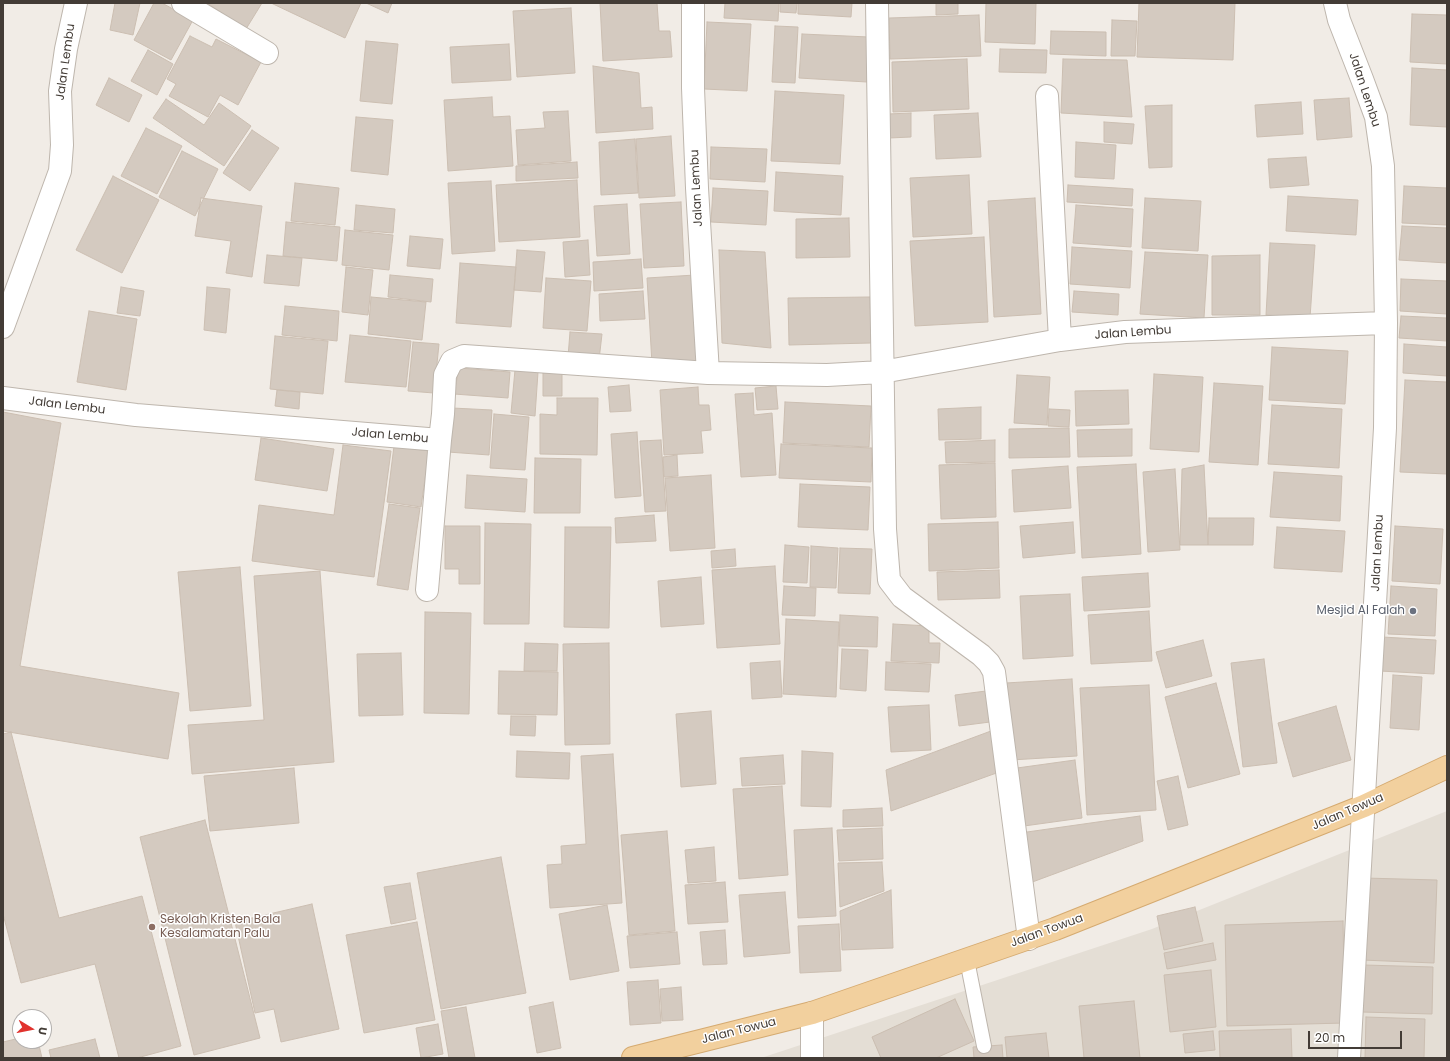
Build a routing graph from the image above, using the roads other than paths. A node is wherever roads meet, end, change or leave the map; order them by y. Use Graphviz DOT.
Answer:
graph roads {
  1 [pos="76,3"];
  2 [pos="183,3"];
  3 [pos="693,3"];
  4 [pos="877,3"];
  5 [pos="1335,3"];
  6 [pos="267,53"];
  7 [pos="1047,96"];
  8 [pos="1386,323"];
  9 [pos="3,327"];
  10 [pos="1060,340"];
  11 [pos="882,372"];
  12 [pos="708,373"];
  13 [pos="3,398"];
  14 [pos="440,440"];
  15 [pos="427,590"];
  16 [pos="1447,767"];
  17 [pos="1364,806"];
  18 [pos="1029,938"];
  19 [pos="967,960"];
  20 [pos="812,1013"];
  21 [pos="984,1046"];
  22 [pos="633,1058"];
  23 [pos="812,1058"];
  24 [pos="1349,1058"];
  1 -- 9 [label="street, Jalan Lembu"];
  2 -- 6 [label="street"];
  3 -- 12 [label="street, Jalan Lembu"];
  4 -- 11 [label="street"];
  5 -- 8 [label="street, Jalan Lembu"];
  7 -- 10 [label="street"];
  8 -- 10 [label="street, Jalan Lembu"];
  8 -- 17 [label="street, Jalan Lembu"];
  10 -- 11 [label="street, Jalan Lembu"];
  11 -- 12 [label="street, Jalan Lembu"];
  11 -- 18 [label="street"];
  12 -- 14 [label="street, Jalan Lembu"];
  13 -- 14 [label="street, Jalan Lembu"];
  14 -- 15 [label="street"];
  16 -- 17 [label="main road, Jalan Towua"];
  17 -- 18 [label="main road, Jalan Towua"];
  17 -- 24 [label="street, Jalan Lembu"];
  18 -- 19 [label="main road, Jalan Towua"];
  19 -- 20 [label="main road, Jalan Towua"];
  19 -- 21 [label="lane"];
  20 -- 22 [label="main road, Jalan Towua"];
  20 -- 23 [label="street"];
}
